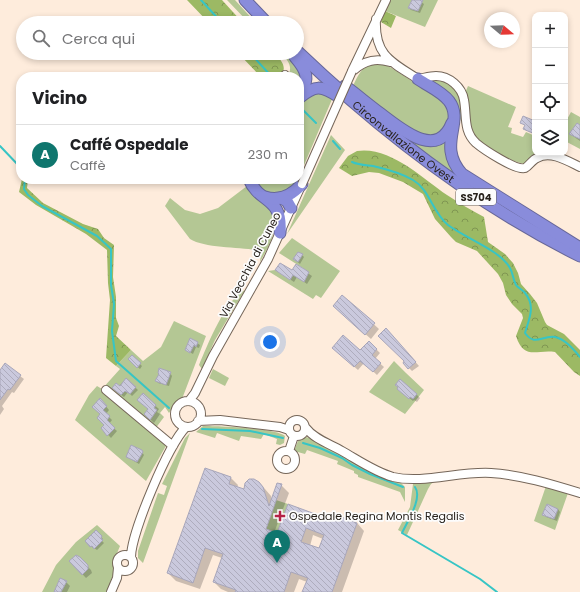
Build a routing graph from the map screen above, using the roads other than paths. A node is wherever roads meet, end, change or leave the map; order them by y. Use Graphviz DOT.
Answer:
graph roads {
  1 [pos="245,0"];
  2 [pos="386,0"];
  3 [pos="260,16"];
  4 [pos="376,19"];
  5 [pos="364,46"];
  6 [pos="380,49"];
  7 [pos="304,58"];
  8 [pos="375,59"];
  9 [pos="300,60"];
  10 [pos="304,60"];
  11 [pos="390,62"];
  12 [pos="352,72"];
  13 [pos="418,80"];
  14 [pos="304,88"];
  15 [pos="304,94"];
  16 [pos="454,115"];
  17 [pos="379,125"];
  18 [pos="580,167"];
  19 [pos="304,180"];
  20 [pos="252,184"];
  21 [pos="302,184"];
  22 [pos="264,197"];
  23 [pos="281,198"];
  24 [pos="277,209"];
  25 [pos="291,209"];
  26 [pos="280,233"];
  27 [pos="580,248"];
  28 [pos="580,256"];
  29 [pos="106,390"];
  30 [pos="195,405"];
  31 [pos="220,420"];
  32 [pos="198,421"];
  33 [pos="183,425"];
  34 [pos="296,431"];
  35 [pos="174,443"];
  36 [pos="289,451"];
  37 [pos="580,493"];
  38 [pos="128,556"];
  39 [pos="122,570"];
  40 [pos="112,589"];
  1 -- 3 [label="highway"];
  2 -- 4 [label="street, Via Vecchia di Cuneo"];
  4 -- 5 [label="street, Via Vecchia di Cuneo"];
  4 -- 6 [label="street"];
  5 -- 6 [label="street"];
  5 -- 8 [label="street"];
  5 -- 12 [label="street, Via Vecchia di Cuneo"];
  6 -- 11 [label="street"];
  7 -- 16 [label="highway"];
  8 -- 11 [label="street"];
  8 -- 12 [label="street"];
  9 -- 14 [label="highway"];
  10 -- 17 [label="highway, Circonvallazione Ovest / SS704"];
  11 -- 13 [label="street"];
  12 -- 19 [label="street, Via Vecchia di Cuneo, bridge"];
  13 -- 16 [label="highway"];
  13 -- 18 [label="street"];
  15 -- 17 [label="highway"];
  16 -- 27 [label="highway"];
  17 -- 28 [label="highway, Circonvallazione Ovest / SS704"];
  20 -- 22 [label="highway"];
  21 -- 23 [label="highway"];
  21 -- 25 [label="street, Via Vecchia di Cuneo"];
  22 -- 23 [label="highway"];
  22 -- 24 [label="highway"];
  23 -- 25 [label="highway"];
  24 -- 25 [label="highway"];
  24 -- 26 [label="highway"];
  25 -- 26 [label="street, Via Vecchia di Cuneo"];
  26 -- 30 [label="street, Via Vecchia di Cuneo"];
  29 -- 35 [label="street"];
  30 -- 31 [label="street"];
  30 -- 32 [label="street, Via Vecchia di Cuneo"];
  30 -- 33 [label="street"];
  31 -- 32 [label="street"];
  31 -- 34 [label="street"];
  32 -- 33 [label="street"];
  33 -- 35 [label="street"];
  34 -- 36 [label="street"];
  34 -- 37 [label="street"];
  35 -- 38 [label="street"];
  38 -- 39 [label="street"];
  38 -- 39 [label="street"];
  39 -- 40 [label="street"];
}
